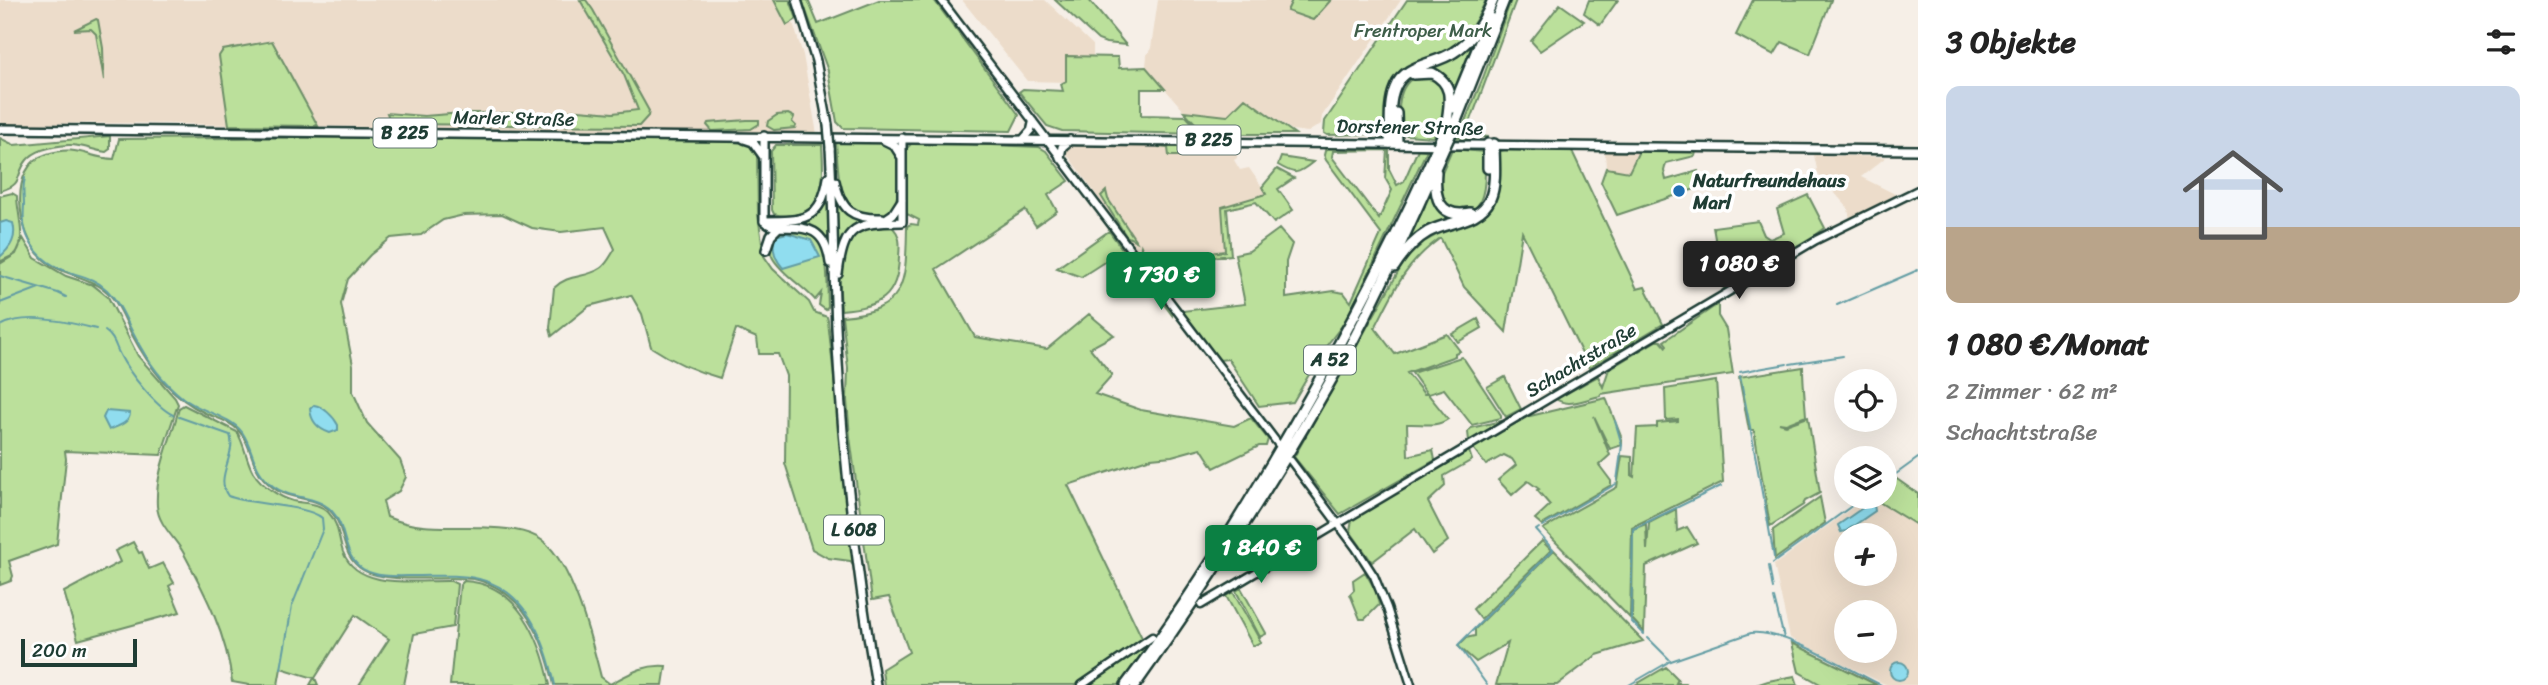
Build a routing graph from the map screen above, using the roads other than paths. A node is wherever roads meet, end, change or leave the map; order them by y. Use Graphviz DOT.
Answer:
graph roads {
  1 [pos="797,0"];
  2 [pos="941,0"];
  3 [pos="1495,0"];
  4 [pos="1504,0"];
  5 [pos="1033,121"];
  6 [pos="1448,128"];
  7 [pos="0,129"];
  8 [pos="735,136"];
  9 [pos="764,136"];
  10 [pos="877,137"];
  11 [pos="902,138"];
  12 [pos="1024,138"];
  13 [pos="1046,139"];
  14 [pos="1072,139"];
  15 [pos="1393,143"];
  16 [pos="1491,144"];
  17 [pos="1918,149"];
  18 [pos="1437,156"];
  19 [pos="901,157"];
  20 [pos="1060,157"];
  21 [pos="764,160"];
  22 [pos="831,160"];
  23 [pos="1435,166"];
  24 [pos="1918,190"];
  25 [pos="902,200"];
  26 [pos="887,218"];
  27 [pos="764,221"];
  28 [pos="902,222"];
  29 [pos="781,226"];
  30 [pos="766,250"];
  31 [pos="1380,286"];
  32 [pos="835,295"];
  33 [pos="1278,444"];
  34 [pos="1291,461"];
  35 [pos="1337,524"];
  36 [pos="1200,605"];
  37 [pos="1152,637"];
  38 [pos="876,685"];
  39 [pos="1082,685"];
  40 [pos="1126,685"];
  41 [pos="1135,685"];
  42 [pos="1411,685"];
  1 -- 22 [label="main road, L 608, bridge"];
  2 -- 5 [label="street"];
  3 -- 6 [label="highway, A 52"];
  3 -- 15 [label="highway"];
  4 -- 6 [label="highway, A 52"];
  5 -- 12 [label="street"];
  5 -- 13 [label="street"];
  6 -- 15 [label="highway"];
  6 -- 18 [label="highway, A 52, bridge"];
  7 -- 8 [label="main road, Marler Straße / B 225"];
  8 -- 9 [label="main road, Marler Straße / B 225"];
  8 -- 21 [label="main road"];
  9 -- 10 [label="main road, Marler Straße / B 225"];
  9 -- 21 [label="main road"];
  10 -- 11 [label="main road, Marler Straße / B 225"];
  10 -- 19 [label="main road"];
  11 -- 12 [label="main road, Dorstener Straße / B 225"];
  11 -- 19 [label="main road"];
  12 -- 13 [label="main road, Dorstener Straße / B 225"];
  13 -- 14 [label="main road, Dorstener Straße / B 225"];
  13 -- 20 [label="street"];
  14 -- 15 [label="main road, Dorstener Straße / B 225"];
  14 -- 20 [label="main road"];
  15 -- 16 [label="main road, Dorstener Straße / B 225"];
  16 -- 17 [label="main road, Dorstener Straße / B 225"];
  16 -- 23 [label="highway"];
  16 -- 31 [label="highway"];
  18 -- 23 [label="highway, A 52"];
  18 -- 40 [label="highway, A 52"];
  19 -- 25 [label="main road"];
  20 -- 33 [label="street"];
  21 -- 27 [label="main road"];
  22 -- 26 [label="main road"];
  22 -- 27 [label="main road"];
  22 -- 32 [label="main road, L 608"];
  23 -- 31 [label="highway, A 52"];
  24 -- 35 [label="street, Schachtstraße"];
  25 -- 26 [label="main road"];
  25 -- 28 [label="main road"];
  26 -- 28 [label="main road"];
  27 -- 29 [label="main road"];
  28 -- 32 [label="main road"];
  29 -- 30 [label="main road"];
  29 -- 32 [label="main road"];
  31 -- 41 [label="highway, A 52"];
  32 -- 38 [label="main road, L 608"];
  34 -- 35 [label="street"];
  35 -- 36 [label="street, Schachtstraße"];
  35 -- 42 [label="street"];
  37 -- 39 [label="street"];
}
